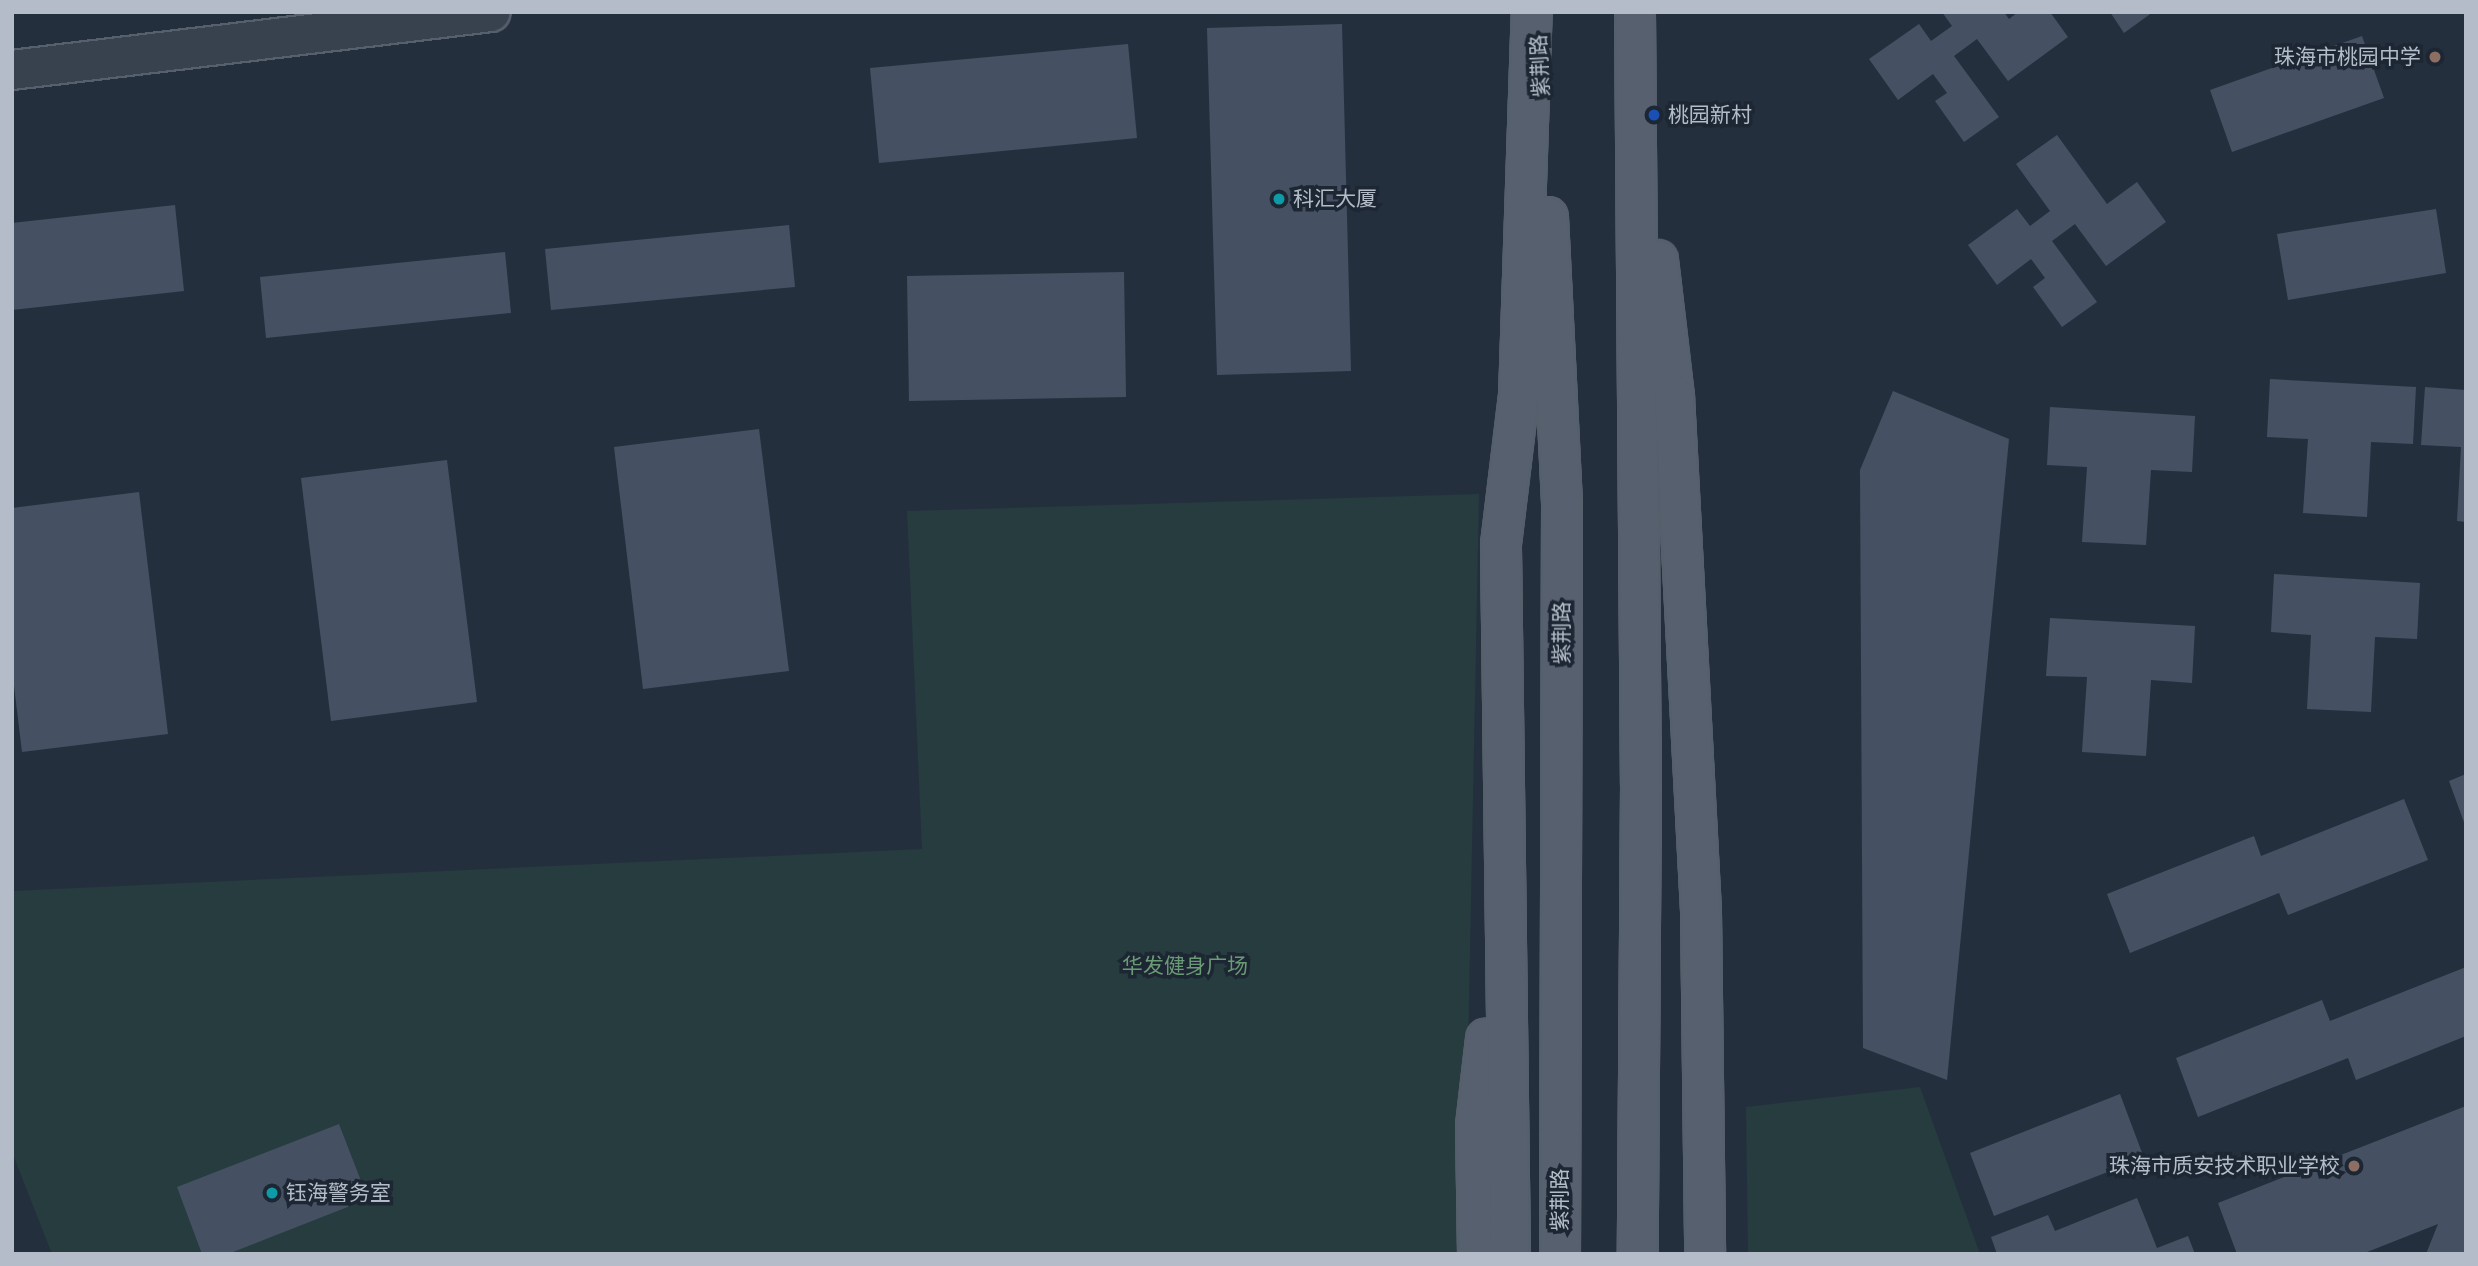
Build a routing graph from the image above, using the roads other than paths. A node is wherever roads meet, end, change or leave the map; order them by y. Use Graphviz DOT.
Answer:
graph roads {
  1 [pos="491,12"];
  2 [pos="1532,12"];
  3 [pos="1538,12"];
  4 [pos="1635,12"];
  5 [pos="1645,12"];
  6 [pos="1635,59"];
  7 [pos="12,70"];
  8 [pos="1692,732"];
  9 [pos="1504,884"];
  10 [pos="1478,1254"];
  11 [pos="1510,1254"];
  12 [pos="1560,1254"];
  13 [pos="1638,1254"];
  14 [pos="1704,1254"];
  15 [pos="1730,1254"];
  1 -- 7 [label="street"];
  2 -- 9 [label="main road"];
  3 -- 12 [label="main road, 紫荆路"];
  4 -- 6 [label="main road"];
  5 -- 6 [label="street"];
  6 -- 8 [label="main road"];
  6 -- 13 [label="main road"];
  8 -- 14 [label="main road"];
  8 -- 15 [label="main road"];
  9 -- 10 [label="main road"];
  9 -- 11 [label="main road"];
}
